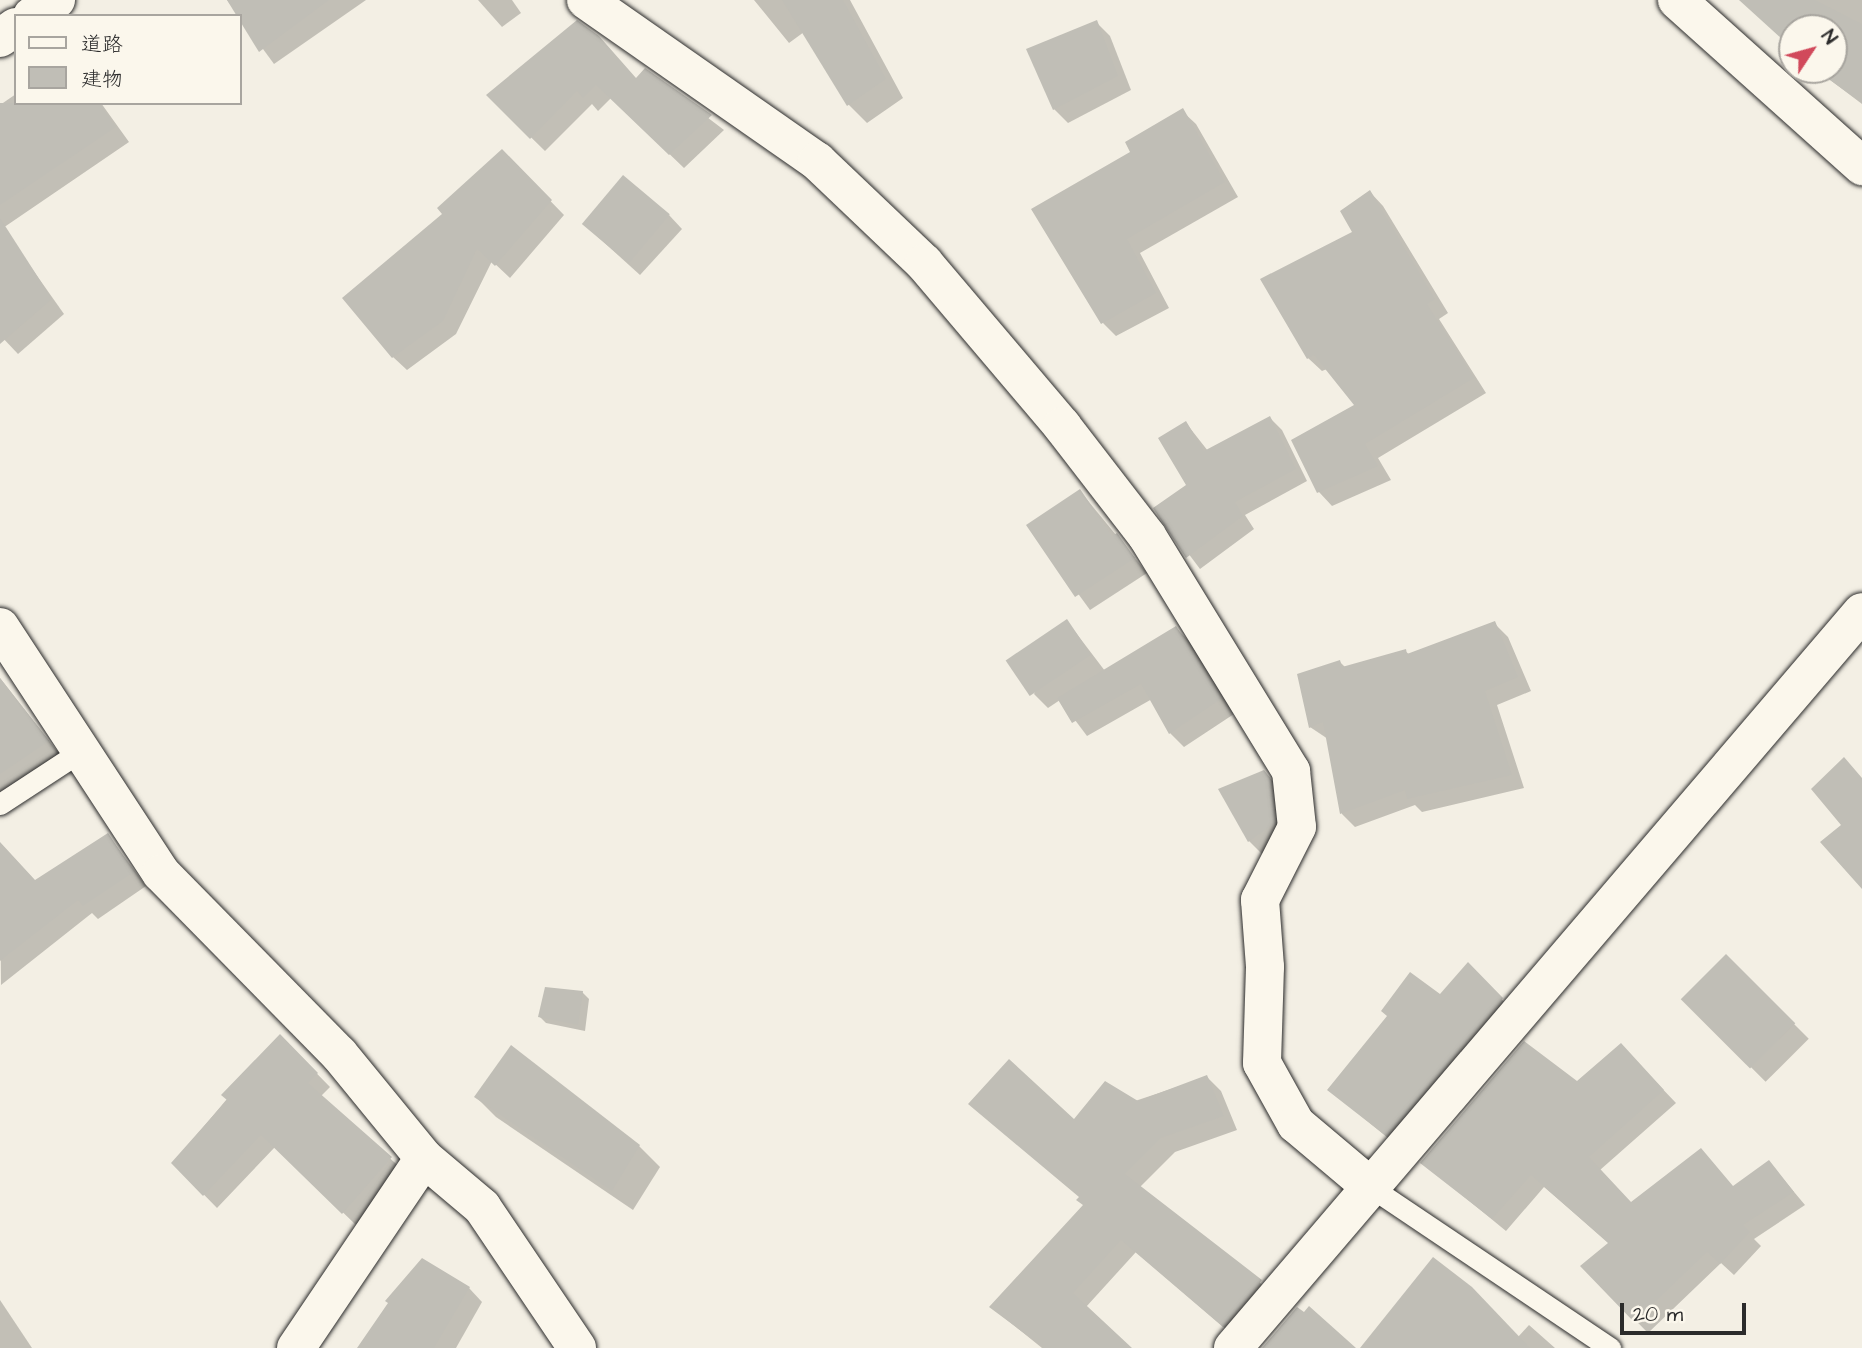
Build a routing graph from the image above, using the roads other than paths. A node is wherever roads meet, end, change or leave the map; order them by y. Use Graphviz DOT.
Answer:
graph roads {
  1 [pos="586,0"];
  2 [pos="1677,0"];
  3 [pos="1862,166"];
  4 [pos="1862,612"];
  5 [pos="0,627"];
  6 [pos="81,751"];
  7 [pos="0,804"];
  8 [pos="424,1158"];
  9 [pos="1372,1188"];
  10 [pos="296,1348"];
  11 [pos="577,1348"];
  12 [pos="1233,1348"];
  13 [pos="1610,1348"];
  1 -- 9 [label="street"];
  2 -- 3 [label="street"];
  4 -- 9 [label="street"];
  5 -- 6 [label="street"];
  6 -- 7 [label="lane"];
  6 -- 8 [label="street"];
  8 -- 10 [label="street"];
  8 -- 11 [label="street"];
  9 -- 12 [label="street"];
  9 -- 13 [label="lane"];
}
